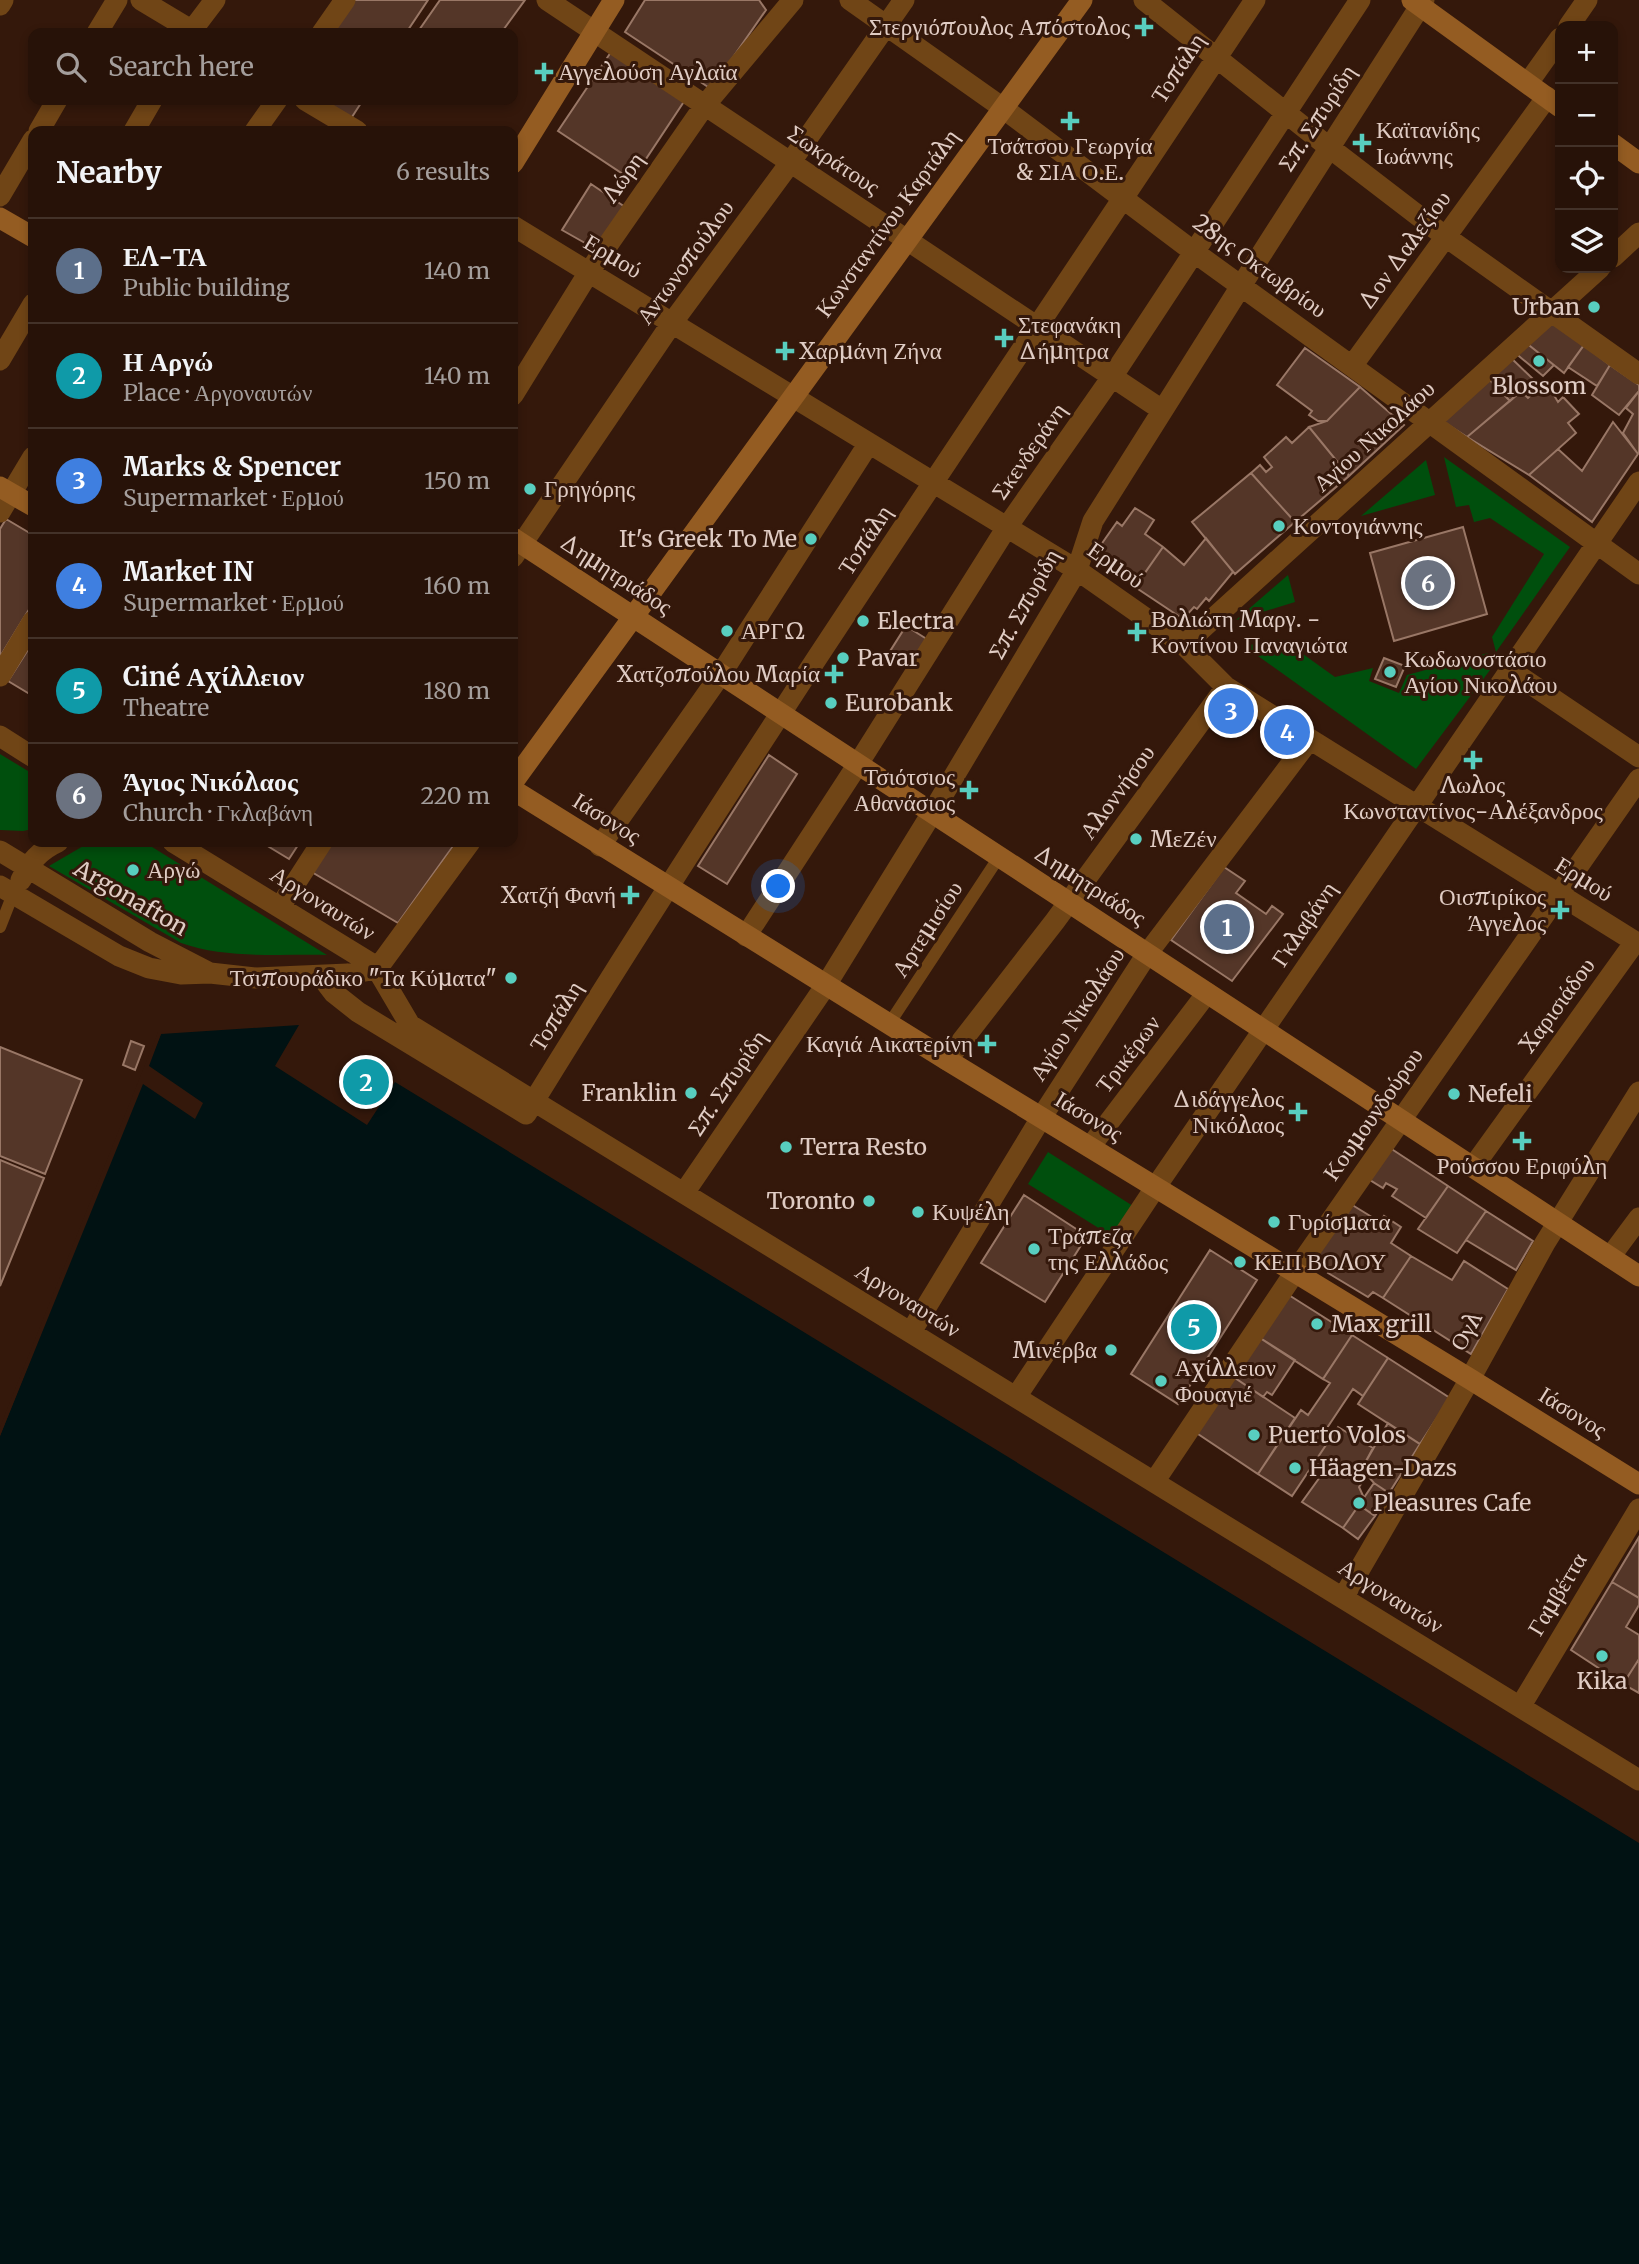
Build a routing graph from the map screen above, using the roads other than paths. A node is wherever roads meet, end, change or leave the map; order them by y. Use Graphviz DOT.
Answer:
graph roads {
  1 [pos="3,0"];
  2 [pos="117,0"];
  3 [pos="141,0"];
  4 [pos="215,0"];
  5 [pos="345,0"];
  6 [pos="547,0"];
  7 [pos="614,0"];
  8 [pos="793,0"];
  9 [pos="850,0"];
  10 [pos="904,0"];
  11 [pos="1082,0"];
  12 [pos="1144,0"];
  13 [pos="1255,0"];
  14 [pos="1360,0"];
  15 [pos="1587,0"];
  16 [pos="1419,2"];
  17 [pos="0,5"];
  18 [pos="1572,21"];
  19 [pos="886,26"];
  20 [pos="100,28"];
  21 [pos="186,28"];
  22 [pos="195,28"];
  23 [pos="325,28"];
  24 [pos="594,32"];
  25 [pos="1555,45"];
  26 [pos="1216,58"];
  27 [pos="1528,83"];
  28 [pos="1554,102"];
  29 [pos="54,105"];
  30 [pos="149,105"];
  31 [pos="273,105"];
  32 [pos="313,105"];
  33 [pos="705,105"];
  34 [pos="1003,108"];
  35 [pos="1286,113"];
  36 [pos="42,126"];
  37 [pos="137,126"];
  38 [pos="259,126"];
  39 [pos="349,126"];
  40 [pos="1617,147"];
  41 [pos="28,149"];
  42 [pos="1329,149"];
  43 [pos="518,155"];
  44 [pos="790,163"];
  45 [pos="1639,163"];
  46 [pos="0,197"];
  47 [pos="1123,199"];
  48 [pos="0,218"];
  49 [pos="518,229"];
  50 [pos="1639,233"];
  51 [pos="28,234"];
  52 [pos="1446,237"];
  53 [pos="907,240"];
  54 [pos="1194,252"];
  55 [pos="1618,252"];
  56 [pos="589,272"];
  57 [pos="1595,273"];
  58 [pos="1241,286"];
  59 [pos="28,312"];
  60 [pos="1551,312"];
  61 [pos="672,323"];
  62 [pos="1038,328"];
  63 [pos="0,360"];
  64 [pos="1352,366"];
  65 [pos="1639,374"];
  66 [pos="1112,377"];
  67 [pos="518,387"];
  68 [pos="794,397"];
  69 [pos="1162,410"];
  70 [pos="1429,423"];
  71 [pos="869,443"];
  72 [pos="28,463"];
  73 [pos="934,482"];
  74 [pos="1639,482"];
  75 [pos="6,490"];
  76 [pos="28,503"];
  77 [pos="0,512"];
  78 [pos="1007,527"];
  79 [pos="518,543"];
  80 [pos="1596,543"];
  81 [pos="518,547"];
  82 [pos="1077,570"];
  83 [pos="1639,574"];
  84 [pos="634,617"];
  85 [pos="28,629"];
  86 [pos="1184,645"];
  87 [pos="1510,670"];
  88 [pos="721,674"];
  89 [pos="0,676"];
  90 [pos="1226,687"];
  91 [pos="782,714"];
  92 [pos="0,737"];
  93 [pos="1310,739"];
  94 [pos="28,754"];
  95 [pos="1639,757"];
  96 [pos="858,764"];
  97 [pos="518,775"];
  98 [pos="1639,779"];
  99 [pos="518,793"];
  100 [pos="1417,806"];
  101 [pos="932,813"];
  102 [pos="600,846"];
  103 [pos="48,847"];
  104 [pos="181,847"];
  105 [pos="319,847"];
  106 [pos="466,847"];
  107 [pos="0,851"];
  108 [pos="999,857"];
  109 [pos="27,867"];
  110 [pos="668,888"];
  111 [pos="7,890"];
  112 [pos="1558,894"];
  113 [pos="1069,902"];
  114 [pos="280,907"];
  115 [pos="0,927"];
  116 [pos="746,936"];
  117 [pos="1637,943"];
  118 [pos="1147,954"];
  119 [pos="377,969"];
  120 [pos="210,973"];
  121 [pos="321,976"];
  122 [pos="826,985"];
  123 [pos="1207,993"];
  124 [pos="889,1024"];
  125 [pos="1263,1030"];
  126 [pos="947,1060"];
  127 [pos="1639,1092"];
  128 [pos="531,1107"];
  129 [pos="1041,1118"];
  130 [pos="1401,1120"];
  131 [pos="1090,1147"];
  132 [pos="1473,1167"];
  133 [pos="1156,1188"];
  134 [pos="684,1193"];
  135 [pos="1639,1219"];
  136 [pos="1558,1223"];
  137 [pos="1610,1257"];
  138 [pos="1294,1272"];
  139 [pos="1639,1276"];
  140 [pos="911,1332"];
  141 [pos="1470,1379"];
  142 [pos="1016,1397"];
  143 [pos="1154,1482"];
  144 [pos="1639,1484"];
  145 [pos="1639,1509"];
  146 [pos="1343,1598"];
  147 [pos="1520,1707"];
  148 [pos="1639,1780"];
  1 -- 17 [label="street"];
  2 -- 20 [label="street"];
  3 -- 21 [label="street"];
  4 -- 22 [label="street"];
  5 -- 23 [label="street"];
  6 -- 24 [label="street, Σωκράτους"];
  7 -- 24 [label="main road"];
  8 -- 33 [label="street, Λώρη"];
  9 -- 19 [label="street, 28ης Οκτωβρίου"];
  10 -- 19 [label="street, Αντωνοπούλου"];
  11 -- 34 [label="main road, Κωνσταντίνου Καρτάλη"];
  12 -- 26 [label="street"];
  13 -- 26 [label="street, Τοπάλη"];
  14 -- 35 [label="street, Σκενδεράνη"];
  15 -- 18 [label="street"];
  16 -- 27 [label="main road"];
  16 -- 42 [label="street, Σπ. Σπυρίδη"];
  19 -- 34 [label="street, 28ης Οκτωβρίου"];
  19 -- 44 [label="street, Αντωνοπούλου"];
  24 -- 33 [label="street, Σωκράτους"];
  24 -- 43 [label="main road"];
  25 -- 27 [label="street"];
  26 -- 35 [label="street"];
  26 -- 47 [label="street, Τοπάλη"];
  27 -- 28 [label="main road"];
  28 -- 52 [label="street, Δον Δαλεζίου"];
  29 -- 36 [label="street"];
  30 -- 37 [label="street"];
  31 -- 38 [label="street"];
  32 -- 39 [label="street"];
  33 -- 44 [label="street, Σωκράτους"];
  33 -- 56 [label="street, Λώρη"];
  34 -- 47 [label="street, 28ης Οκτωβρίου"];
  34 -- 53 [label="main road, Κωνσταντίνου Καρτάλη"];
  35 -- 42 [label="street"];
  35 -- 54 [label="street, Σκενδεράνη"];
  40 -- 45 [label="main road"];
  41 -- 46 [label="street"];
  42 -- 52 [label="street"];
  42 -- 58 [label="street, Σπ. Σπυρίδη"];
  44 -- 53 [label="street, Σωκράτους"];
  44 -- 61 [label="street, Αντωνοπούλου"];
  47 -- 54 [label="street, 28ης Οκτωβρίου"];
  47 -- 62 [label="street, Τοπάλη"];
  48 -- 51 [label="main road"];
  49 -- 56 [label="street, Ερμού"];
  50 -- 55 [label="street"];
  52 -- 60 [label="street"];
  52 -- 64 [label="street, Δον Δαλεζίου"];
  53 -- 62 [label="street, Σωκράτους"];
  53 -- 68 [label="main road, Κωνσταντίνου Καρτάλη"];
  54 -- 58 [label="street, 28ης Οκτωβρίου"];
  54 -- 66 [label="street, Σκενδεράνη"];
  56 -- 61 [label="street, Ερμού"];
  56 -- 67 [label="street, Λώρη"];
  57 -- 60 [label="street, Αγίου Νικολάου"];
  58 -- 64 [label="street, 28ης Οκτωβρίου"];
  58 -- 69 [label="street, Σπ. Σπυρίδη"];
  59 -- 63 [label="street"];
  60 -- 65 [label="street"];
  60 -- 70 [label="street, Αγίου Νικολάου"];
  61 -- 68 [label="street, Ερμού"];
  61 -- 79 [label="street, Αντωνοπούλου"];
  62 -- 66 [label="street, Σωκράτους"];
  62 -- 73 [label="street, Τοπάλη"];
  64 -- 70 [label="street, 28ης Οκτωβρίου"];
  66 -- 69 [label="street, Σωκράτους"];
  66 -- 78 [label="street, Σκενδεράνη"];
  68 -- 71 [label="street, Ερμού"];
  68 -- 84 [label="main road, Κωνσταντίνου Καρτάλη"];
  69 -- 82 [label="street, Σπ. Σπυρίδη"];
  70 -- 80 [label="street, 28ης Οκτωβρίου"];
  70 -- 86 [label="street, Αγίου Νικολάου"];
  71 -- 73 [label="street, Ερμού"];
  71 -- 88 [label="street"];
  72 -- 75 [label="street"];
  73 -- 78 [label="street, Ερμού"];
  73 -- 91 [label="street, Τοπάλη"];
  74 -- 80 [label="street, Γκλαβάνη"];
  75 -- 76 [label="main road"];
  75 -- 77 [label="street"];
  78 -- 82 [label="street, Ερμού"];
  78 -- 96 [label="street, Σκενδεράνη"];
  80 -- 83 [label="street, 28ης Οκτωβρίου"];
  80 -- 87 [label="street, Γκλαβάνη"];
  81 -- 84 [label="main road, Δημητριάδος"];
  82 -- 86 [label="street, Ερμού"];
  82 -- 101 [label="street, Σπ. Σπυρίδη"];
  84 -- 88 [label="main road, Δημητριάδος"];
  84 -- 97 [label="main road, Κωνσταντίνου Καρτάλη"];
  85 -- 89 [label="street"];
  86 -- 90 [label="street, Ερμού"];
  87 -- 95 [label="street"];
  87 -- 100 [label="street, Γκλαβάνη"];
  88 -- 91 [label="main road, Δημητριάδος"];
  88 -- 102 [label="street"];
  90 -- 93 [label="street, Ερμού"];
  90 -- 113 [label="street, Αλοννήσου"];
  91 -- 96 [label="main road, Δημητριάδος"];
  91 -- 110 [label="street, Τοπάλη"];
  92 -- 94 [label="street"];
  93 -- 100 [label="street, Ερμού"];
  93 -- 118 [label="street, Αγίου Νικολάου"];
  96 -- 101 [label="main road, Δημητριάδος"];
  96 -- 116 [label="street, Σκενδεράνη"];
  98 -- 112 [label="street, Κουμουνδούρου"];
  99 -- 102 [label="main road, Ιάσονος"];
  100 -- 112 [label="street, Ερμού"];
  100 -- 125 [label="street, Γκλαβάνη"];
  101 -- 108 [label="main road, Δημητριάδος"];
  101 -- 122 [label="street, Σπ. Σπυρίδη"];
  102 -- 110 [label="main road, Ιάσονος"];
  103 -- 109 [label="street"];
  104 -- 114 [label="street, Αργοναυτών"];
  105 -- 114 [label="street"];
  106 -- 119 [label="street"];
  107 -- 109 [label="street, Argonafton"];
  108 -- 113 [label="main road, Δημητριάδος"];
  108 -- 124 [label="lane, Αρτεμισίου"];
  109 -- 111 [label="street"];
  109 -- 120 [label="street, Argonafton"];
  110 -- 116 [label="main road, Ιάσονος"];
  110 -- 128 [label="street, Τοπάλη"];
  111 -- 115 [label="lane"];
  111 -- 120 [label="street"];
  112 -- 117 [label="street, Ερμού"];
  112 -- 130 [label="street, Κουμουνδούρου"];
  113 -- 118 [label="main road, Δημητριάδος"];
  113 -- 126 [label="street, Αλοννήσου"];
  114 -- 119 [label="street, Αργοναυτών"];
  116 -- 122 [label="main road, Ιάσονος"];
  117 -- 132 [label="street, Χαρισιάδου"];
  118 -- 123 [label="main road, Δημητριάδος"];
  118 -- 129 [label="street, Αγίου Νικολάου"];
  119 -- 121 [label="street"];
  119 -- 128 [label="street, Αργοναυτών"];
  120 -- 121 [label="street"];
  121 -- 128 [label="street, Αργοναυτών"];
  122 -- 124 [label="main road, Ιάσονος"];
  122 -- 134 [label="street, Σπ. Σπυρίδη"];
  123 -- 125 [label="main road, Δημητριάδος"];
  123 -- 131 [label="street, Τρικέρων"];
  124 -- 126 [label="main road, Ιάσονος"];
  125 -- 130 [label="main road, Δημητριάδος"];
  125 -- 133 [label="street, Γκλαβάνη"];
  126 -- 129 [label="main road, Ιάσονος"];
  127 -- 136 [label="street, Ογλ"];
  128 -- 134 [label="street, Αργοναυτών"];
  129 -- 131 [label="main road, Ιάσονος"];
  129 -- 140 [label="street, Αγίου Νικολάου"];
  130 -- 132 [label="main road, Δημητριάδος"];
  130 -- 138 [label="street, Κουμουνδούρου"];
  131 -- 133 [label="main road, Ιάσονος"];
  132 -- 136 [label="main road, Δημητριάδος"];
  133 -- 138 [label="main road, Ιάσονος"];
  133 -- 142 [label="street, Γκλαβάνη"];
  134 -- 140 [label="street, Αργοναυτών"];
  135 -- 137 [label="street"];
  136 -- 137 [label="main road, Δημητριάδος"];
  136 -- 141 [label="street, Ογλ"];
  137 -- 139 [label="main road, Δημητριάδος"];
  138 -- 141 [label="main road, Ιάσονος"];
  138 -- 143 [label="street, Κουμουνδούρου"];
  140 -- 142 [label="street, Αργοναυτών"];
  141 -- 144 [label="main road, Ιάσονος"];
  141 -- 146 [label="street, Ογλ"];
  142 -- 143 [label="street, Αργοναυτών"];
  143 -- 146 [label="street, Αργοναυτών"];
  145 -- 147 [label="street, Γαμβέττα"];
  146 -- 147 [label="street, Αργοναυτών"];
  147 -- 148 [label="street, Αργοναυτών"];
}
